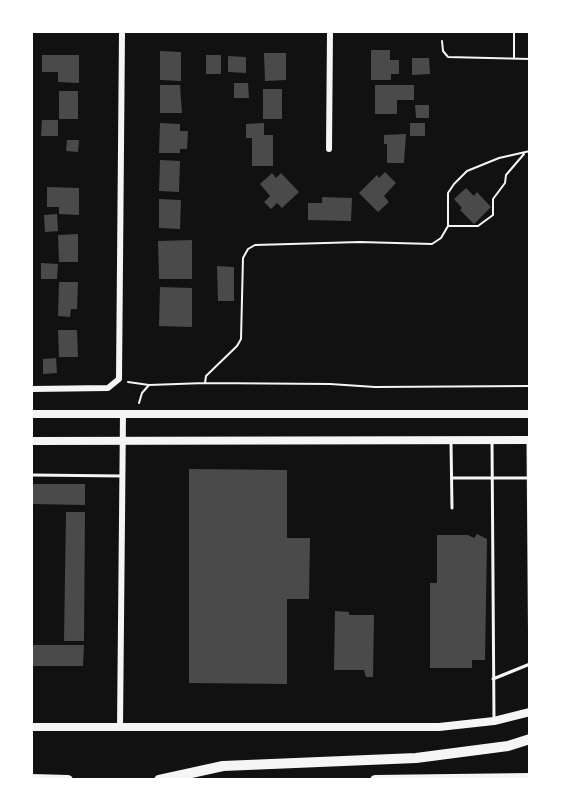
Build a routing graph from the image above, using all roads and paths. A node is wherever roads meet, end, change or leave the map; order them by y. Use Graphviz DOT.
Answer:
graph roads {
  1 [pos="122,32"];
  2 [pos="330,32"];
  3 [pos="514,32"];
  4 [pos="442,41"];
  5 [pos="514,59"];
  6 [pos="530,59"];
  7 [pos="329,149"];
  8 [pos="530,151"];
  9 [pos="525,153"];
  10 [pos="448,226"];
  11 [pos="119,379"];
  12 [pos="205,383"];
  13 [pos="149,385"];
  14 [pos="530,386"];
  15 [pos="32,389"];
  16 [pos="140,402"];
  17 [pos="32,414"];
  18 [pos="123,414"];
  19 [pos="530,414"];
  20 [pos="451,440"];
  21 [pos="492,440"];
  22 [pos="529,440"];
  23 [pos="32,441"];
  24 [pos="122,441"];
  25 [pos="32,476"];
  26 [pos="122,476"];
  27 [pos="452,478"];
  28 [pos="492,478"];
  29 [pos="529,478"];
  30 [pos="452,508"];
  31 [pos="529,546"];
  32 [pos="529,664"];
  33 [pos="493,678"];
  34 [pos="530,697"];
  35 [pos="530,712"];
  36 [pos="494,722"];
  37 [pos="120,727"];
  38 [pos="32,728"];
  39 [pos="530,739"];
  40 [pos="530,778"];
  41 [pos="32,779"];
  42 [pos="68,780"];
  43 [pos="159,780"];
  44 [pos="375,780"];
  1 -- 11 [label="street"];
  2 -- 7 [label="street"];
  3 -- 5 [label="path"];
  4 -- 5 [label="path"];
  5 -- 6 [label="path"];
  8 -- 9 [label="path"];
  9 -- 10 [label="path"];
  9 -- 10 [label="path"];
  10 -- 12 [label="path"];
  11 -- 13 [label="path"];
  11 -- 15 [label="street"];
  12 -- 13 [label="path"];
  12 -- 14 [label="path"];
  13 -- 16 [label="path"];
  17 -- 18 [label="street"];
  18 -- 19 [label="street"];
  18 -- 24 [label="street"];
  20 -- 21 [label="street"];
  20 -- 24 [label="street"];
  20 -- 27 [label="lane"];
  21 -- 22 [label="street"];
  21 -- 28 [label="lane"];
  22 -- 29 [label="lane"];
  23 -- 24 [label="street"];
  24 -- 26 [label="street"];
  25 -- 26 [label="lane"];
  26 -- 37 [label="street"];
  27 -- 28 [label="lane"];
  27 -- 30 [label="lane"];
  28 -- 29 [label="lane"];
  28 -- 33 [label="lane"];
  29 -- 31 [label="lane"];
  31 -- 32 [label="lane"];
  32 -- 33 [label="lane"];
  32 -- 34 [label="lane"];
  33 -- 36 [label="lane"];
  35 -- 36 [label="street"];
  36 -- 37 [label="street"];
  37 -- 38 [label="street"];
  39 -- 43 [label="highway"];
  40 -- 44 [label="highway"];
  41 -- 42 [label="highway"];
}
